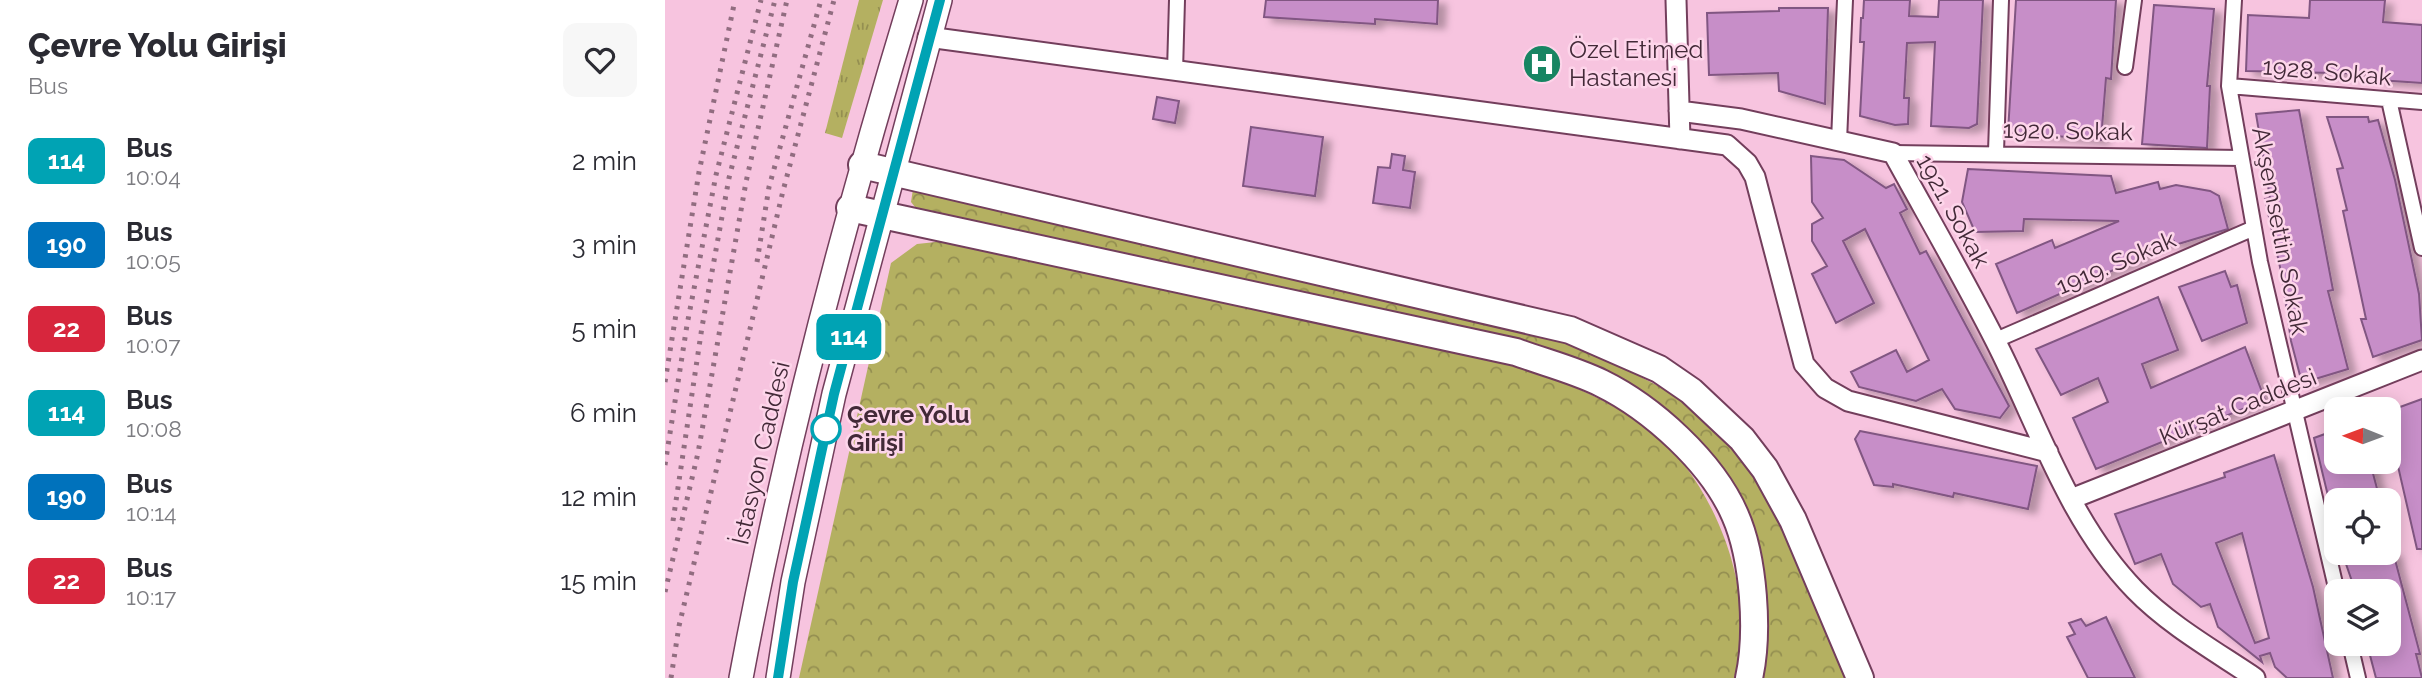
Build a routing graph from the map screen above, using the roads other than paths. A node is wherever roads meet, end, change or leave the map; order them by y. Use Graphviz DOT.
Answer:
graph roads {
  1 [pos="911,0"];
  2 [pos="940,0"];
  3 [pos="1177,0"];
  4 [pos="1676,0"];
  5 [pos="1845,0"];
  6 [pos="2001,0"];
  7 [pos="2134,0"];
  8 [pos="2234,0"];
  9 [pos="928,37"];
  10 [pos="2125,67"];
  11 [pos="1175,71"];
  12 [pos="2229,86"];
  13 [pos="2389,100"];
  14 [pos="2422,102"];
  15 [pos="1679,111"];
  16 [pos="1680,139"];
  17 [pos="1839,141"];
  18 [pos="1996,152"];
  19 [pos="1893,153"];
  20 [pos="2241,158"];
  21 [pos="862,165"];
  22 [pos="894,172"];
  23 [pos="850,208"];
  24 [pos="881,217"];
  25 [pos="2254,228"];
  26 [pos="2422,248"];
  27 [pos="1996,340"];
  28 [pos="2422,360"];
  29 [pos="2294,411"];
  30 [pos="2048,452"];
  31 [pos="2071,499"];
  32 [pos="2334,579"];
  33 [pos="2353,656"];
  34 [pos="741,678"];
  35 [pos="778,678"];
  36 [pos="1749,678"];
  37 [pos="1860,678"];
  38 [pos="2255,678"];
  39 [pos="2358,678"];
  1 -- 21 [label="main road, İstasyon Caddesi"];
  2 -- 9 [label="main road"];
  3 -- 11 [label="street"];
  4 -- 15 [label="street"];
  5 -- 17 [label="street"];
  6 -- 18 [label="street"];
  7 -- 10 [label="street"];
  8 -- 12 [label="street, Akşemsettin Sokak"];
  9 -- 11 [label="street"];
  9 -- 22 [label="main road"];
  11 -- 16 [label="street"];
  12 -- 13 [label="street, 1928. Sokak"];
  12 -- 20 [label="street, Akşemsettin Sokak"];
  13 -- 14 [label="street, 1928. Sokak"];
  13 -- 26 [label="street"];
  15 -- 16 [label="street"];
  15 -- 17 [label="street, 1921. Sokak"];
  16 -- 30 [label="street"];
  17 -- 19 [label="street, 1921. Sokak"];
  18 -- 19 [label="street, 1920. Sokak"];
  18 -- 20 [label="street, 1920. Sokak"];
  19 -- 27 [label="street, 1921. Sokak"];
  20 -- 25 [label="street, Akşemsettin Sokak"];
  21 -- 22 [label="highway"];
  21 -- 23 [label="main road, İstasyon Caddesi"];
  22 -- 24 [label="main road"];
  22 -- 37 [label="highway"];
  23 -- 24 [label="highway"];
  23 -- 34 [label="main road, İstasyon Caddesi"];
  24 -- 35 [label="main road"];
  24 -- 36 [label="highway"];
  25 -- 27 [label="street, 1919. Sokak"];
  25 -- 29 [label="street, Akşemsettin Sokak"];
  27 -- 30 [label="street, 1921. Sokak"];
  28 -- 29 [label="street, Kürşat Caddesi"];
  29 -- 31 [label="street, Kürşat Caddesi"];
  29 -- 32 [label="street, Akşemsettin Sokak"];
  30 -- 31 [label="street, 1921. Sokak"];
  31 -- 38 [label="street, 1921. Sokak"];
  33 -- 39 [label="street"];
}
